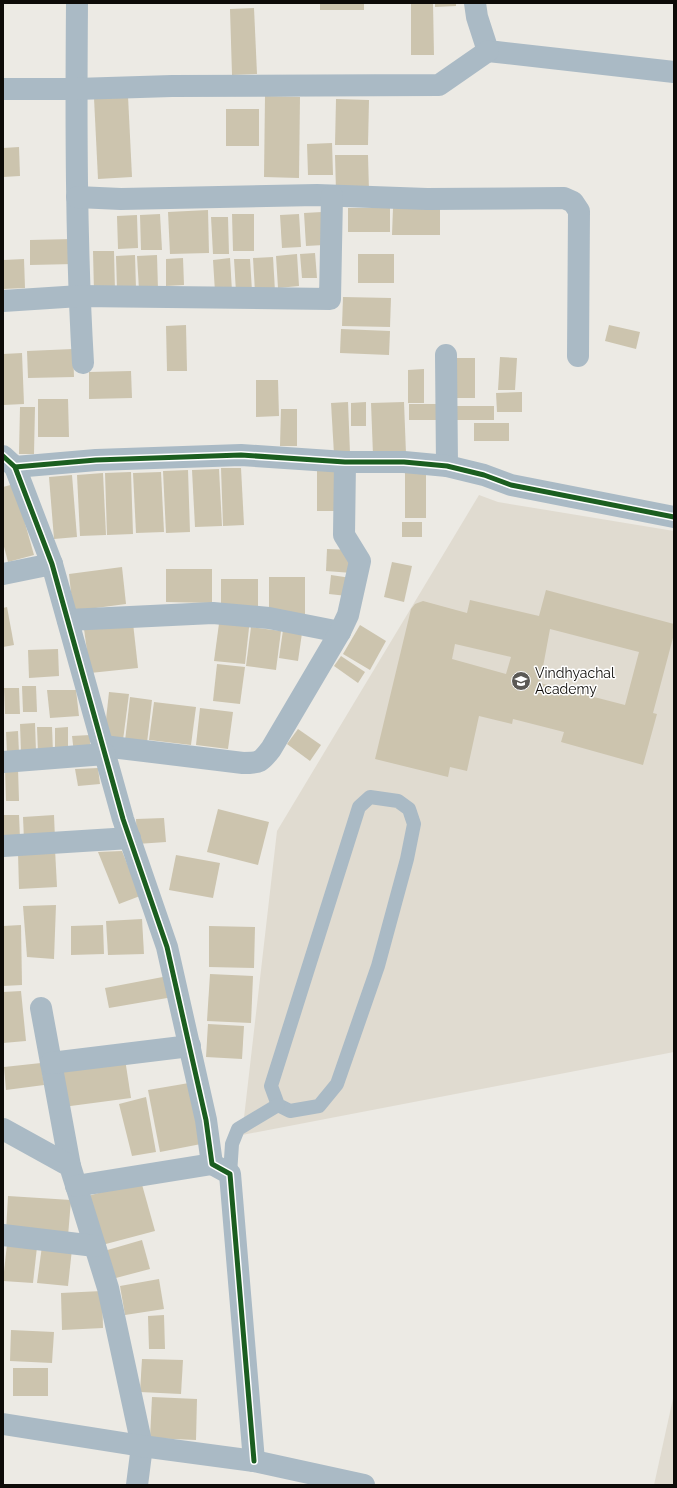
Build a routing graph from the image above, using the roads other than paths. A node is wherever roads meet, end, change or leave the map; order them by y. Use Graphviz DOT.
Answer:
graph roads {
  1 [pos="76,3"];
  2 [pos="475,3"];
  3 [pos="488,51"];
  4 [pos="674,72"];
  5 [pos="3,89"];
  6 [pos="76,89"];
  7 [pos="332,196"];
  8 [pos="77,197"];
  9 [pos="80,296"];
  10 [pos="3,301"];
  11 [pos="446,355"];
  12 [pos="578,356"];
  13 [pos="83,363"];
  14 [pos="9,462"];
  15 [pos="345,462"];
  16 [pos="447,466"];
  17 [pos="674,517"];
  18 [pos="52,564"];
  19 [pos="3,574"];
  20 [pos="68,620"];
  21 [pos="340,632"];
  22 [pos="104,750"];
  23 [pos="3,762"];
  24 [pos="130,838"];
  25 [pos="3,846"];
  26 [pos="41,1008"];
  27 [pos="190,1046"];
  28 [pos="51,1063"];
  29 [pos="278,1105"];
  30 [pos="3,1129"];
  31 [pos="70,1166"];
  32 [pos="221,1169"];
  33 [pos="76,1186"];
  34 [pos="3,1235"];
  35 [pos="95,1246"];
  36 [pos="3,1424"];
  37 [pos="142,1446"];
  38 [pos="254,1461"];
  39 [pos="137,1485"];
  40 [pos="364,1485"];
  1 -- 6 [label="street"];
  2 -- 3 [label="street"];
  3 -- 4 [label="street"];
  3 -- 6 [label="street"];
  5 -- 6 [label="street"];
  6 -- 8 [label="street"];
  7 -- 8 [label="street"];
  7 -- 9 [label="street"];
  7 -- 12 [label="street"];
  8 -- 9 [label="street"];
  9 -- 10 [label="street"];
  9 -- 13 [label="street"];
  11 -- 16 [label="street"];
  14 -- 15 [label="street"];
  14 -- 18 [label="street"];
  15 -- 16 [label="street"];
  15 -- 21 [label="street"];
  16 -- 17 [label="street"];
  18 -- 19 [label="street"];
  18 -- 20 [label="street"];
  20 -- 21 [label="street"];
  20 -- 22 [label="street"];
  21 -- 22 [label="street"];
  22 -- 23 [label="street"];
  22 -- 24 [label="street"];
  24 -- 25 [label="street"];
  24 -- 27 [label="street"];
  26 -- 28 [label="street"];
  27 -- 28 [label="street"];
  27 -- 32 [label="street"];
  28 -- 31 [label="street"];
  29 -- 29 [label="lane"];
  29 -- 32 [label="lane"];
  30 -- 31 [label="street"];
  31 -- 33 [label="street"];
  32 -- 33 [label="street"];
  32 -- 38 [label="street"];
  33 -- 35 [label="street"];
  34 -- 35 [label="street"];
  35 -- 37 [label="street"];
  36 -- 37 [label="street"];
  37 -- 38 [label="street"];
  37 -- 39 [label="street"];
  38 -- 40 [label="street"];
}
